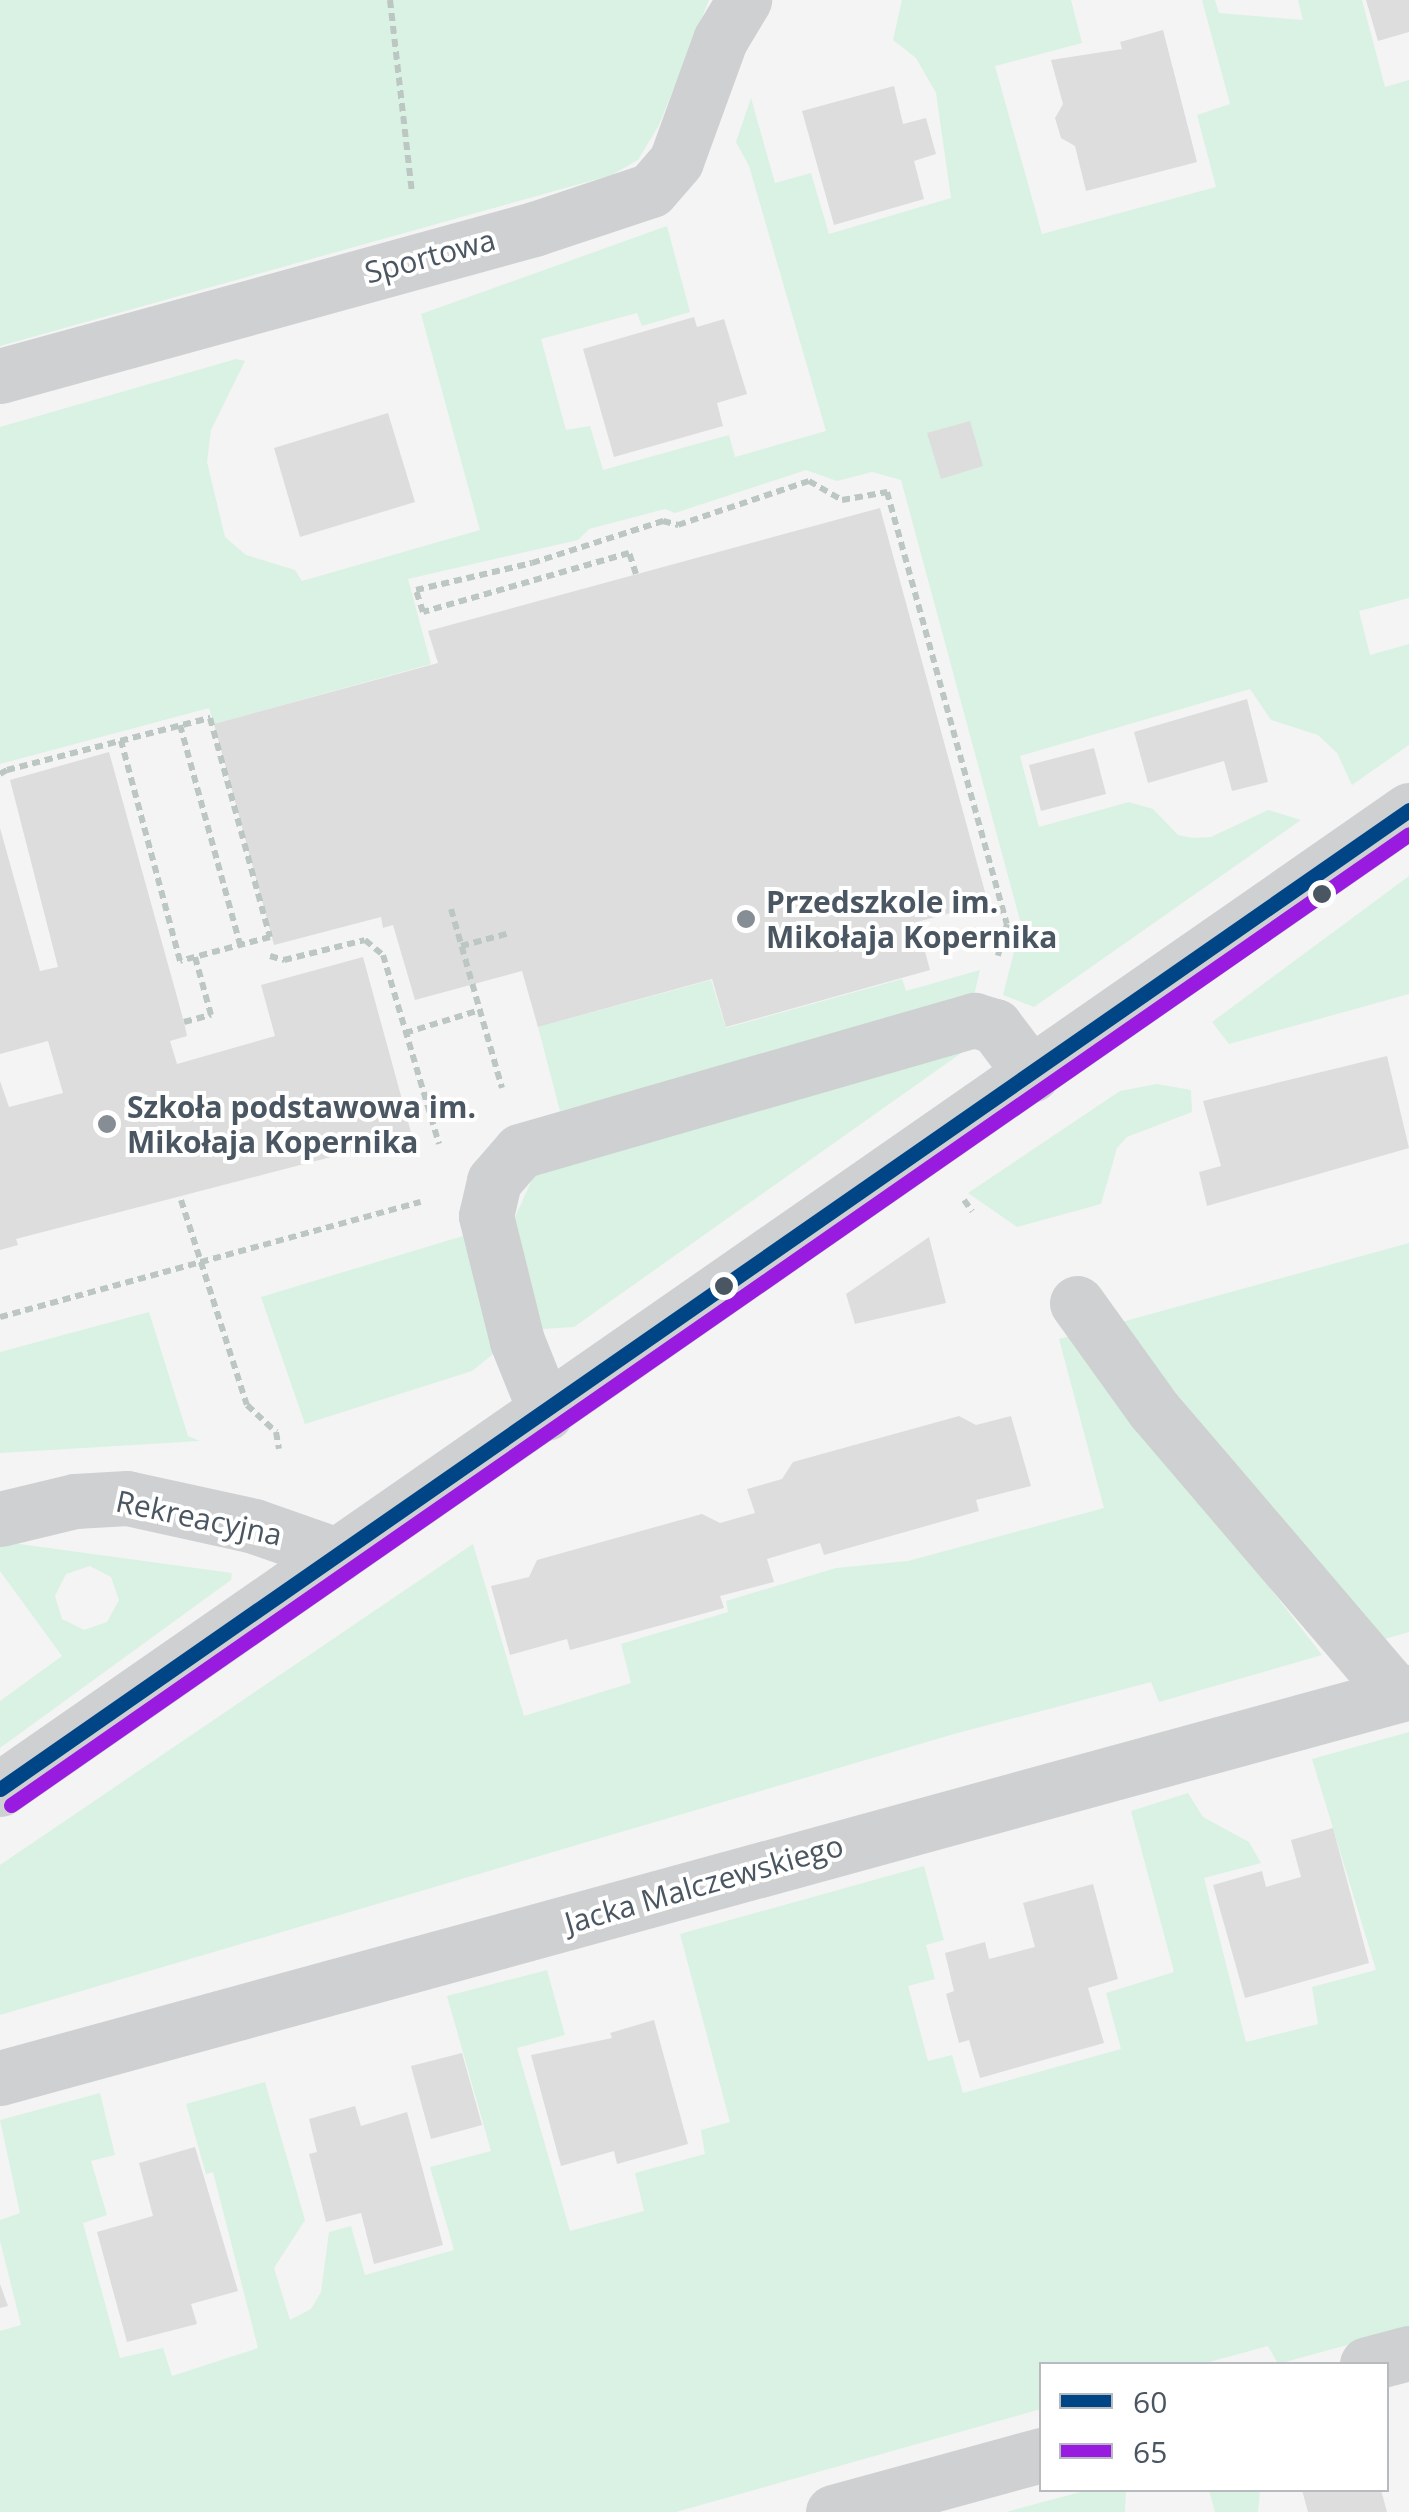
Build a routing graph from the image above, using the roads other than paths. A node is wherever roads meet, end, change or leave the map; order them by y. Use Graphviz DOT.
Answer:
graph roads {
  1 [pos="744,0"];
  2 [pos="0,376"];
  3 [pos="1409,810"];
  4 [pos="1032,1075"];
  5 [pos="1078,1303"];
  6 [pos="546,1413"];
  7 [pos="0,1519"];
  8 [pos="337,1554"];
  9 [pos="1403,1694"];
  10 [pos="0,1789"];
  11 [pos="0,2078"];
  12 [pos="1409,2353"];
  13 [pos="1375,2362"];
  14 [pos="1039,2455"];
  15 [pos="833,2512"];
  1 -- 2 [label="street, Sportowa"];
  3 -- 4 [label="street"];
  4 -- 6 [label="street"];
  4 -- 6 [label="street"];
  5 -- 9 [label="street"];
  6 -- 8 [label="street"];
  7 -- 8 [label="street, Rekreacyjna"];
  8 -- 10 [label="street"];
  9 -- 11 [label="street, Jacka Malczewskiego"];
  12 -- 13 [label="street"];
  14 -- 15 [label="street"];
}
